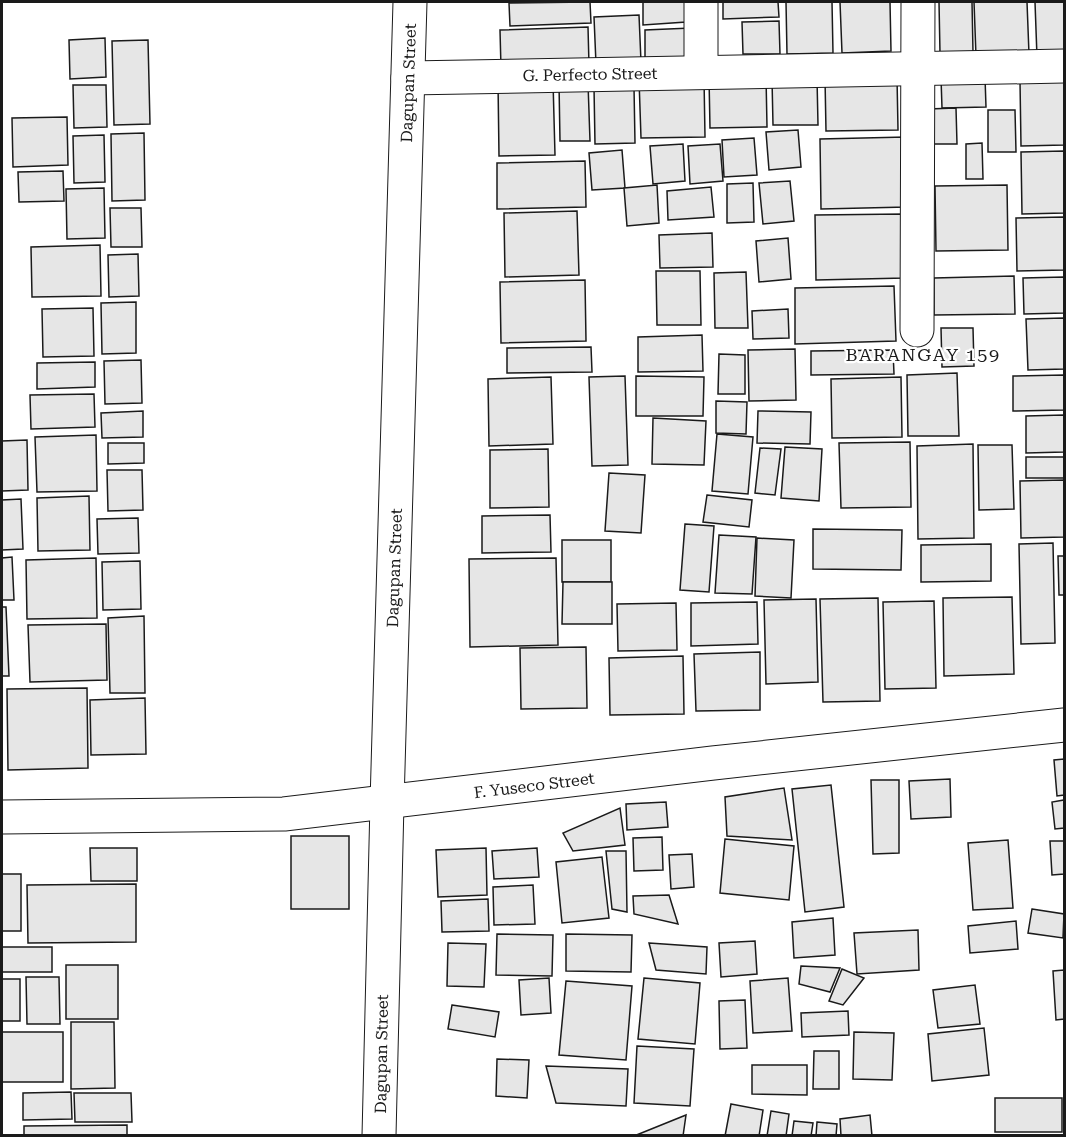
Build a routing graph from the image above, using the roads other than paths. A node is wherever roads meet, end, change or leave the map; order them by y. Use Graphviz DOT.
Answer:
graph roads {
  1 [pos="410,2"];
  2 [pos="701,2"];
  3 [pos="918,2"];
  4 [pos="1065,66"];
  5 [pos="918,68"];
  6 [pos="701,72"];
  7 [pos="408,78"];
  8 [pos="917,330"];
  9 [pos="1065,725"];
  10 [pos="387,803"];
  11 [pos="2,817"];
  12 [pos="379,1136"];
  1 -- 7 [label="street, Dagupan Street"];
  2 -- 6 [label="street"];
  3 -- 5 [label="street"];
  4 -- 5 [label="street, G. Perfecto Street"];
  5 -- 6 [label="street, G. Perfecto Street"];
  5 -- 8 [label="street"];
  6 -- 7 [label="street, G. Perfecto Street"];
  7 -- 10 [label="street, Dagupan Street"];
  9 -- 10 [label="street, F. Yuseco Street"];
  10 -- 11 [label="street, F. Yuseco Street"];
  10 -- 12 [label="street, Dagupan Street"];
}
